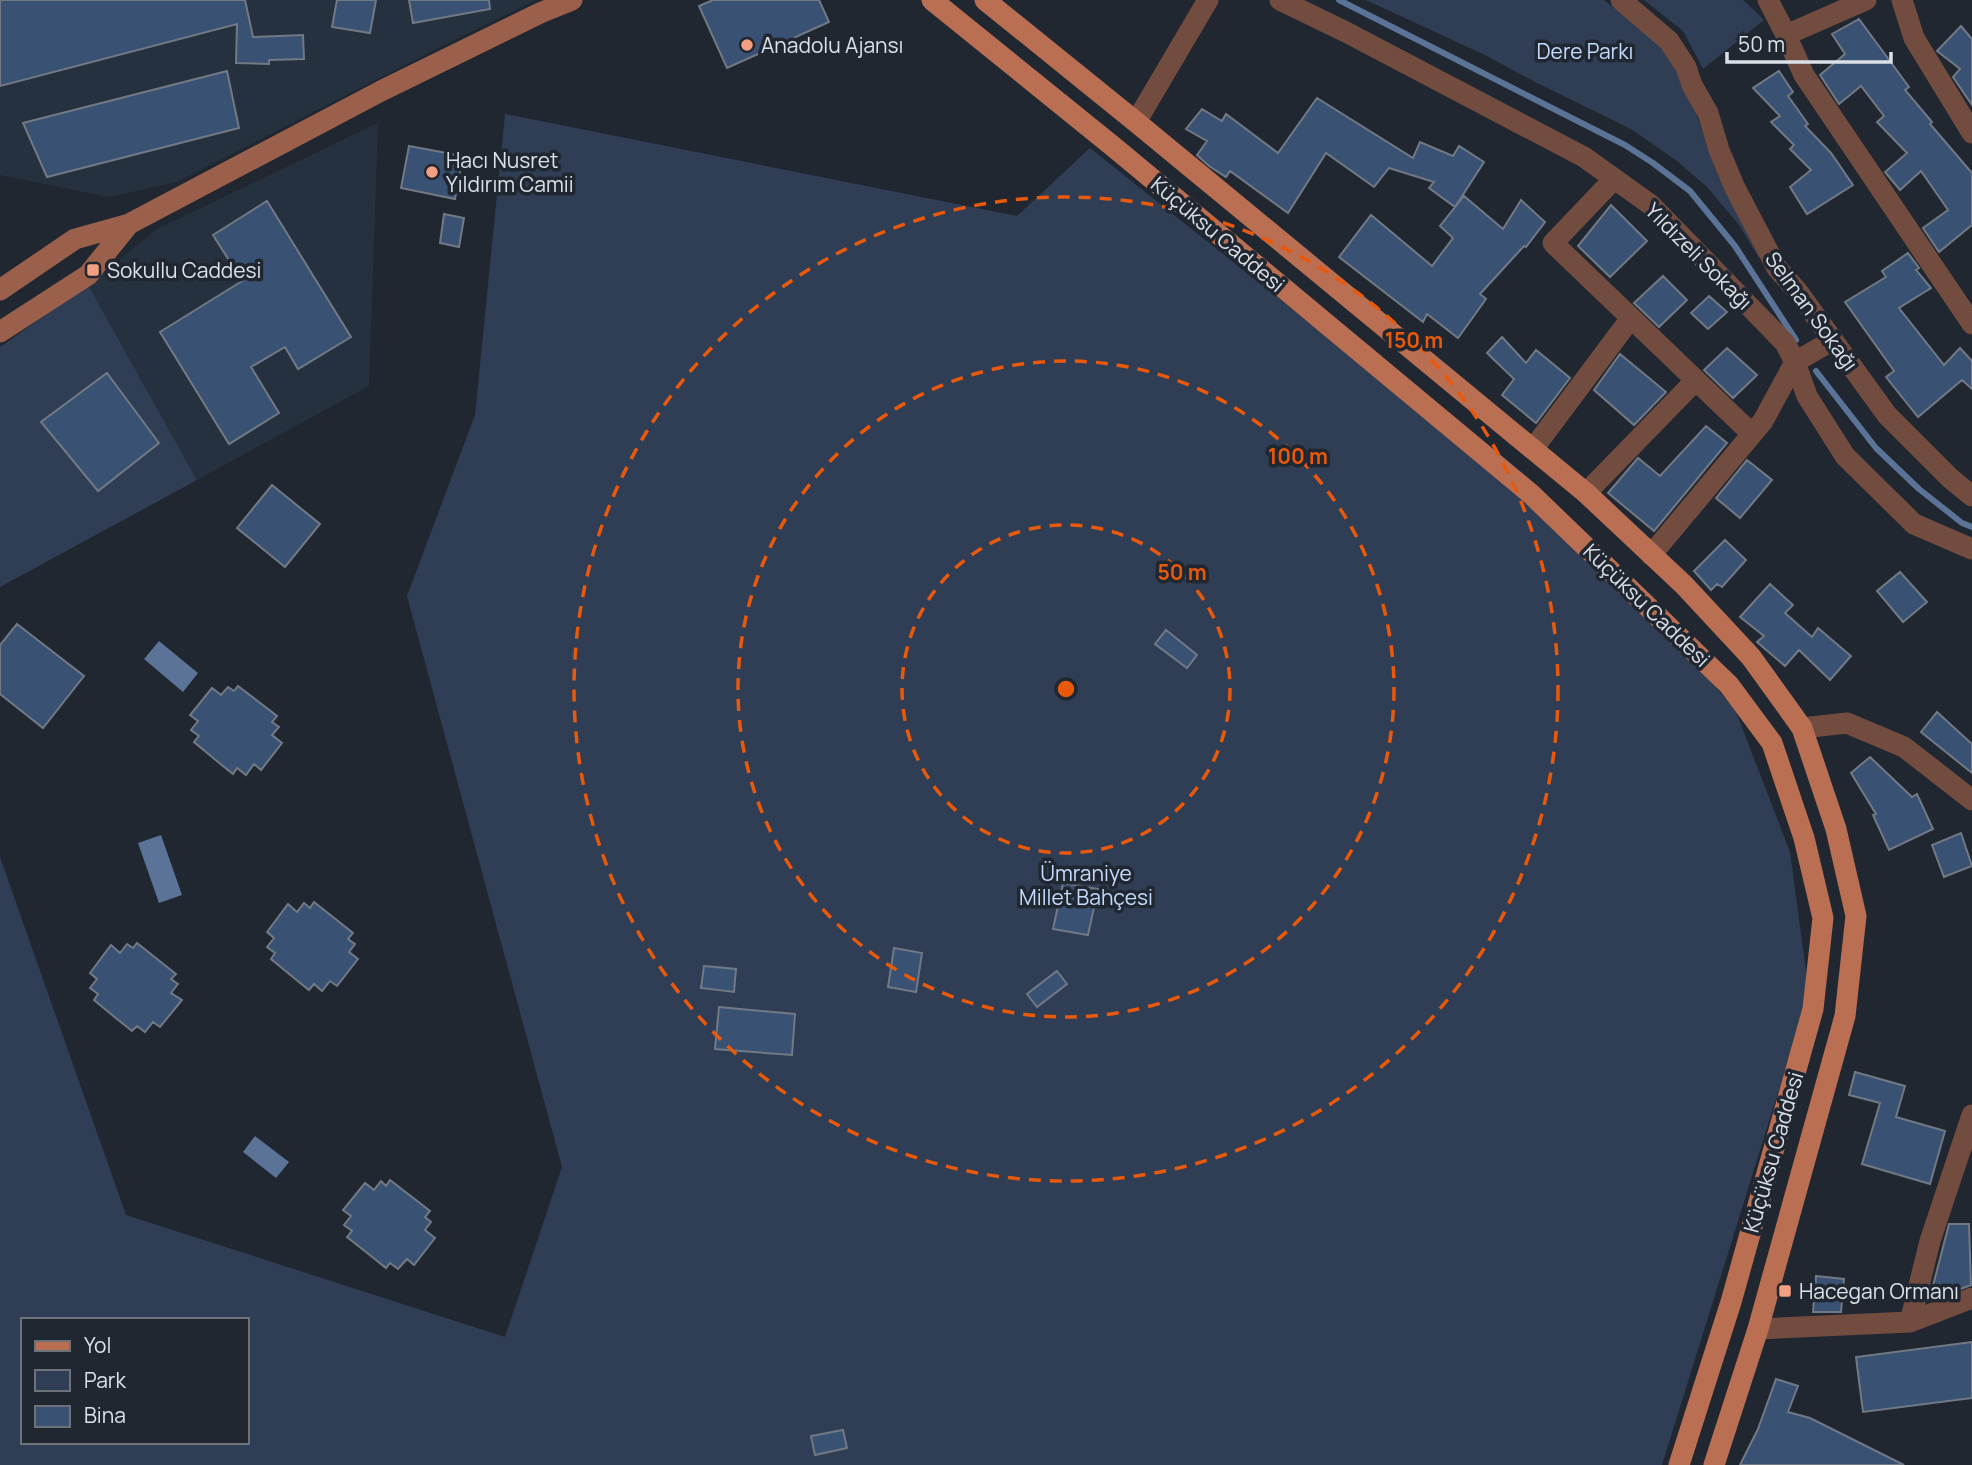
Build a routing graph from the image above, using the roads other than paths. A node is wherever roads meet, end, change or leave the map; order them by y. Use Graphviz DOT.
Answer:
graph roads {
  1 [pos="572,0"];
  2 [pos="932,0"];
  3 [pos="985,0"];
  4 [pos="1208,0"];
  5 [pos="1280,0"];
  6 [pos="1621,0"];
  7 [pos="1768,0"];
  8 [pos="1866,0"];
  9 [pos="1902,0"];
  10 [pos="1786,35"];
  11 [pos="1136,122"];
  12 [pos="1972,133"];
  13 [pos="1115,148"];
  14 [pos="1614,179"];
  15 [pos="129,224"];
  16 [pos="0,290"];
  17 [pos="1631,318"];
  18 [pos="1972,324"];
  19 [pos="0,332"];
  20 [pos="1833,340"];
  21 [pos="1795,362"];
  22 [pos="1696,380"];
  23 [pos="1752,434"];
  24 [pos="1533,449"];
  25 [pos="1586,494"];
  26 [pos="1972,496"];
  27 [pos="1972,549"];
  28 [pos="1651,555"];
  29 [pos="1802,728"];
  30 [pos="1972,800"];
  31 [pos="1972,1115"];
  32 [pos="1972,1298"];
  33 [pos="1910,1322"];
  34 [pos="1725,1324"];
  35 [pos="1758,1329"];
  36 [pos="1679,1465"];
  37 [pos="1714,1465"];
  1 -- 15 [label="street"];
  2 -- 13 [label="main road, Küçüksu Caddesi"];
  3 -- 11 [label="main road, Küçüksu Caddesi"];
  4 -- 11 [label="street"];
  5 -- 14 [label="street, Yıldızeli Sokağı"];
  6 -- 20 [label="street, Selman Sokağı"];
  7 -- 10 [label="street"];
  8 -- 10 [label="street"];
  9 -- 12 [label="street"];
  10 -- 18 [label="street"];
  11 -- 13 [label="main road"];
  11 -- 24 [label="main road, Küçüksu Caddesi"];
  13 -- 34 [label="main road, Küçüksu Caddesi"];
  14 -- 17 [label="street"];
  14 -- 21 [label="street, Yıldızeli Sokağı"];
  15 -- 16 [label="street"];
  15 -- 19 [label="street"];
  17 -- 22 [label="street"];
  17 -- 24 [label="street"];
  20 -- 21 [label="street"];
  20 -- 26 [label="street, Selman Sokağı"];
  21 -- 23 [label="street"];
  21 -- 27 [label="street, Yıldızeli Sokağı"];
  22 -- 23 [label="street"];
  22 -- 25 [label="street"];
  23 -- 28 [label="street"];
  24 -- 25 [label="main road, Küçüksu Caddesi"];
  25 -- 28 [label="main road, Küçüksu Caddesi"];
  28 -- 29 [label="main road, Küçüksu Caddesi"];
  29 -- 30 [label="street"];
  29 -- 35 [label="main road, Küçüksu Caddesi"];
  31 -- 33 [label="street"];
  32 -- 33 [label="street"];
  33 -- 35 [label="street"];
  34 -- 35 [label="main road"];
  34 -- 36 [label="main road, Küçüksu Caddesi"];
  35 -- 37 [label="main road, Küçüksu Caddesi"];
}
